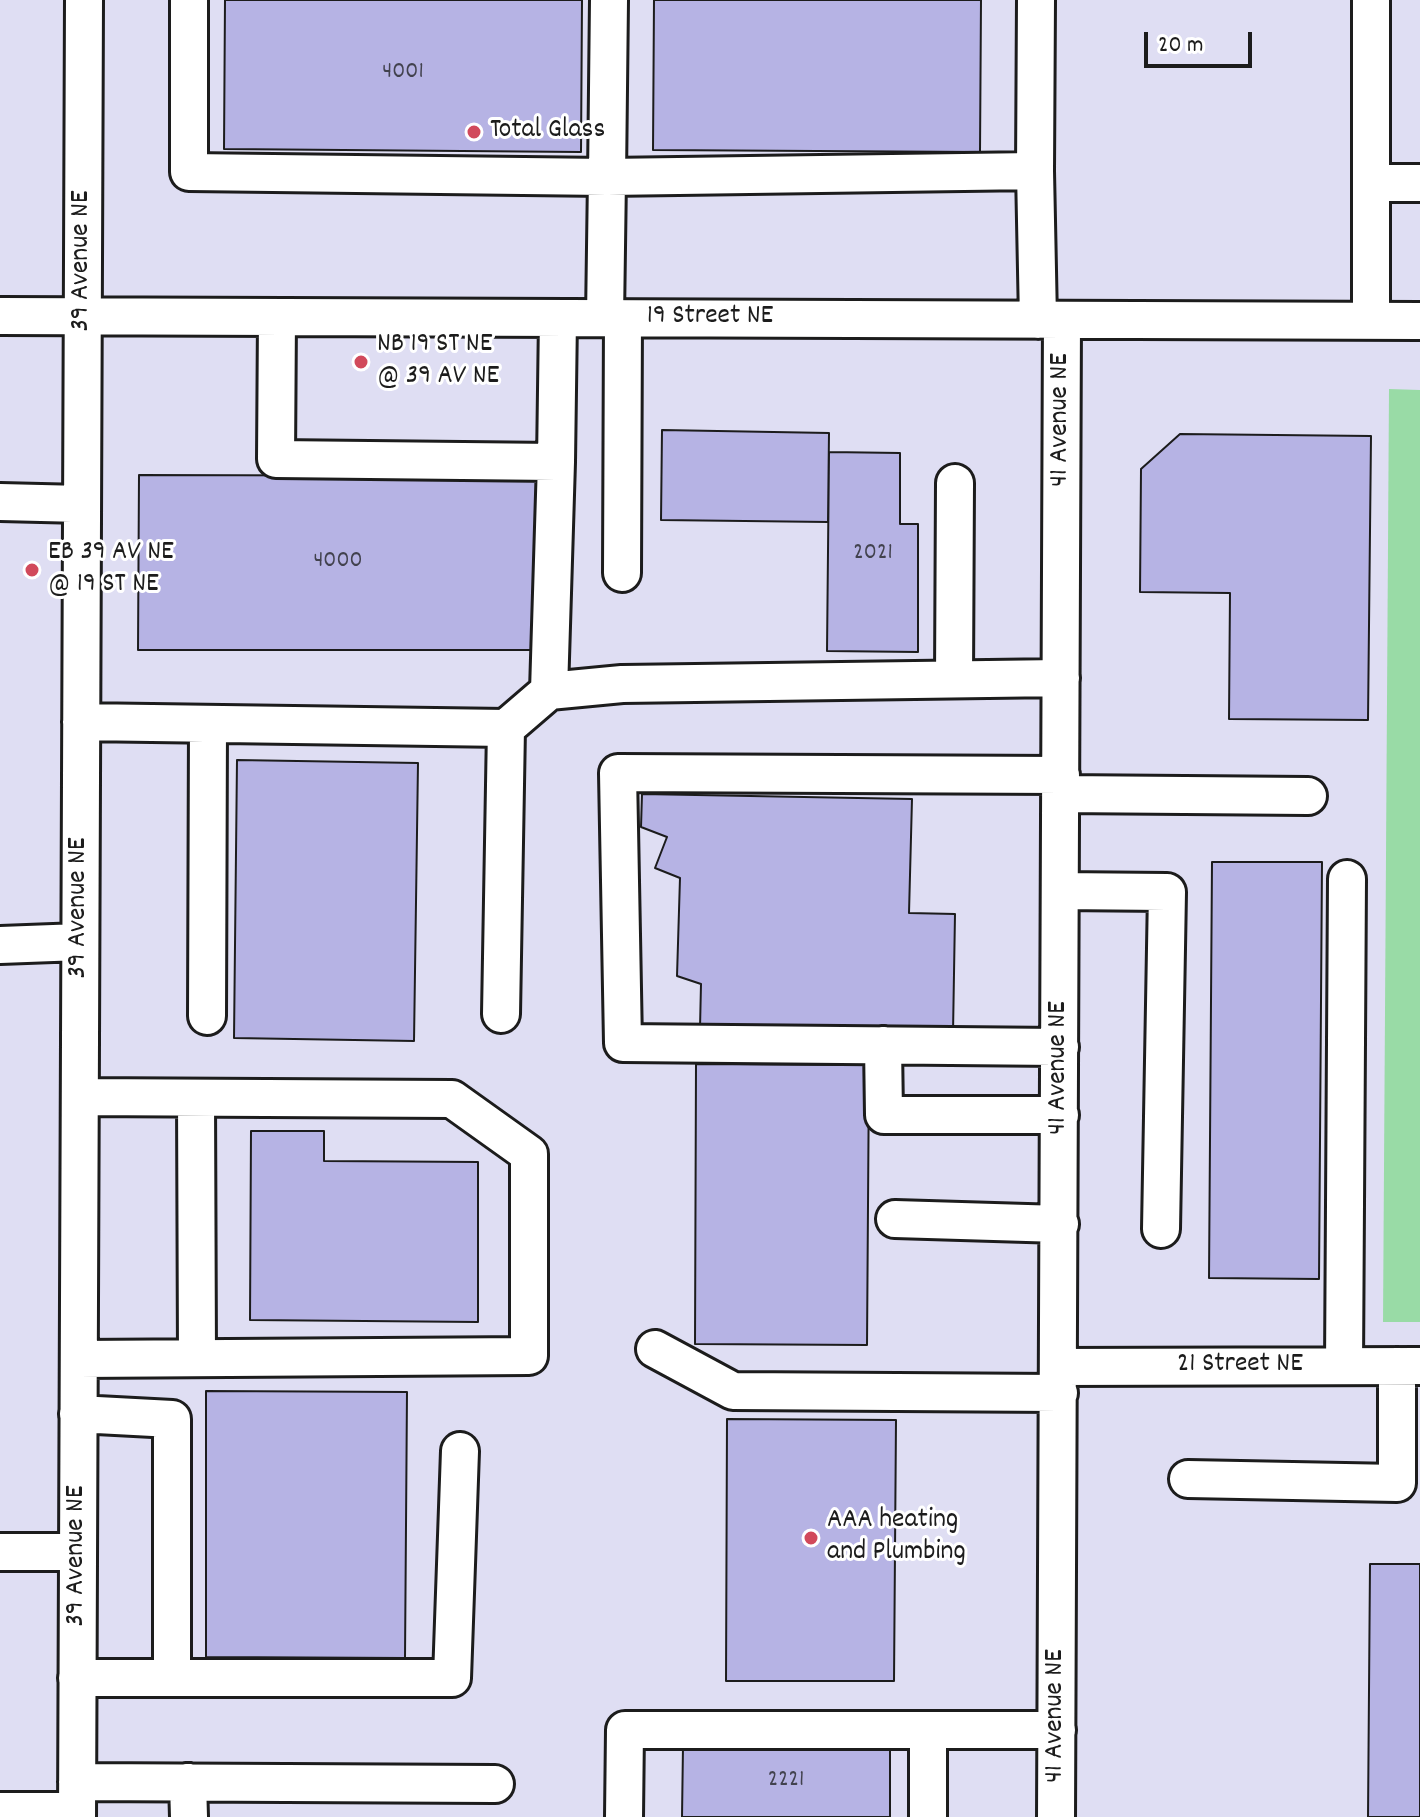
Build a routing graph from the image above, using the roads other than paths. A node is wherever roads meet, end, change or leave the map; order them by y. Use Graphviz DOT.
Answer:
graph roads {
  1 [pos="84,0"];
  2 [pos="189,0"];
  3 [pos="609,0"];
  4 [pos="1036,0"];
  5 [pos="1371,0"];
  6 [pos="1035,171"];
  7 [pos="607,177"];
  8 [pos="1371,183"];
  9 [pos="1420,183"];
  10 [pos="0,316"];
  11 [pos="83,316"];
  12 [pos="277,317"];
  13 [pos="558,318"];
  14 [pos="614,318"];
  15 [pos="1050,320"];
  16 [pos="1371,321"];
  17 [pos="1420,321"];
  18 [pos="556,462"];
  19 [pos="955,483"];
  20 [pos="0,502"];
  21 [pos="82,504"];
  22 [pos="622,573"];
  23 [pos="1061,678"];
  24 [pos="954,679"];
  25 [pos="549,691"];
  26 [pos="81,722"];
  27 [pos="208,724"];
  28 [pos="506,728"];
  29 [pos="1061,784"];
  30 [pos="1308,796"];
  31 [pos="1347,879"];
  32 [pos="1060,891"];
  33 [pos="80,942"];
  34 [pos="0,945"];
  35 [pos="501,1014"];
  36 [pos="207,1016"];
  37 [pos="883,1045"];
  38 [pos="1060,1047"];
  39 [pos="80,1097"];
  40 [pos="196,1098"];
  41 [pos="1060,1115"];
  42 [pos="895,1219"];
  43 [pos="1060,1224"];
  44 [pos="1161,1229"];
  45 [pos="655,1349"];
  46 [pos="197,1358"];
  47 [pos="79,1359"];
  48 [pos="1344,1366"];
  49 [pos="1408,1366"];
  50 [pos="1059,1380"];
  51 [pos="78,1414"];
  52 [pos="460,1451"];
  53 [pos="1188,1479"];
  54 [pos="1408,1483"];
  55 [pos="0,1552"];
  56 [pos="77,1552"];
  57 [pos="77,1678"];
  58 [pos="172,1678"];
  59 [pos="928,1730"];
  60 [pos="1057,1730"];
  61 [pos="495,1784"];
  62 [pos="188,1800"];
  63 [pos="77,1803"];
  64 [pos="0,1811"];
  65 [pos="624,1817"];
  66 [pos="928,1817"];
  67 [pos="1056,1817"];
  1 -- 11 [label="street, 39 Avenue NE"];
  2 -- 7 [label="street"];
  3 -- 7 [label="street"];
  4 -- 6 [label="street, 41 Avenue NE"];
  5 -- 8 [label="street"];
  6 -- 7 [label="street"];
  6 -- 15 [label="street, 41 Avenue NE"];
  7 -- 14 [label="street"];
  8 -- 9 [label="street"];
  8 -- 16 [label="street"];
  10 -- 11 [label="street, 19 Street NE"];
  11 -- 12 [label="street, 19 Street NE"];
  11 -- 21 [label="street, 39 Avenue NE"];
  12 -- 13 [label="street, 19 Street NE"];
  12 -- 18 [label="street"];
  13 -- 14 [label="street, 19 Street NE"];
  13 -- 18 [label="street"];
  14 -- 15 [label="street, 19 Street NE"];
  14 -- 22 [label="street"];
  15 -- 16 [label="street, 19 Street NE"];
  15 -- 23 [label="street, 41 Avenue NE"];
  16 -- 17 [label="street, 19 Street NE"];
  18 -- 25 [label="street"];
  19 -- 24 [label="street"];
  20 -- 21 [label="street"];
  21 -- 26 [label="street, 39 Avenue NE"];
  23 -- 24 [label="street"];
  23 -- 29 [label="street, 41 Avenue NE"];
  24 -- 25 [label="street"];
  25 -- 28 [label="street"];
  26 -- 27 [label="street"];
  26 -- 33 [label="street, 39 Avenue NE"];
  27 -- 28 [label="street"];
  27 -- 36 [label="street"];
  28 -- 35 [label="street"];
  29 -- 30 [label="street"];
  29 -- 32 [label="street, 41 Avenue NE"];
  29 -- 37 [label="street"];
  31 -- 48 [label="street"];
  32 -- 38 [label="street, 41 Avenue NE"];
  32 -- 44 [label="street"];
  33 -- 34 [label="street"];
  33 -- 39 [label="street, 39 Avenue NE"];
  37 -- 38 [label="street"];
  37 -- 41 [label="street"];
  38 -- 41 [label="street, 41 Avenue NE"];
  39 -- 40 [label="street"];
  39 -- 47 [label="street, 39 Avenue NE"];
  40 -- 46 [label="street"];
  40 -- 46 [label="street"];
  41 -- 43 [label="street, 41 Avenue NE"];
  42 -- 43 [label="street"];
  43 -- 50 [label="street, 41 Avenue NE"];
  45 -- 50 [label="street, 21 Street NE"];
  46 -- 47 [label="street"];
  47 -- 51 [label="street, 39 Avenue NE"];
  48 -- 49 [label="street, 21 Street NE"];
  48 -- 50 [label="street, 21 Street NE"];
  49 -- 54 [label="street"];
  50 -- 60 [label="street, 41 Avenue NE"];
  51 -- 56 [label="street, 39 Avenue NE"];
  51 -- 58 [label="street"];
  52 -- 58 [label="street"];
  53 -- 54 [label="street"];
  55 -- 56 [label="street"];
  56 -- 57 [label="street, 39 Avenue NE"];
  57 -- 58 [label="street"];
  57 -- 63 [label="street, 39 Avenue NE"];
  59 -- 60 [label="street"];
  59 -- 65 [label="street"];
  59 -- 66 [label="street"];
  60 -- 67 [label="street, 41 Avenue NE"];
  61 -- 62 [label="street"];
  62 -- 63 [label="street"];
  63 -- 64 [label="street"];
}
